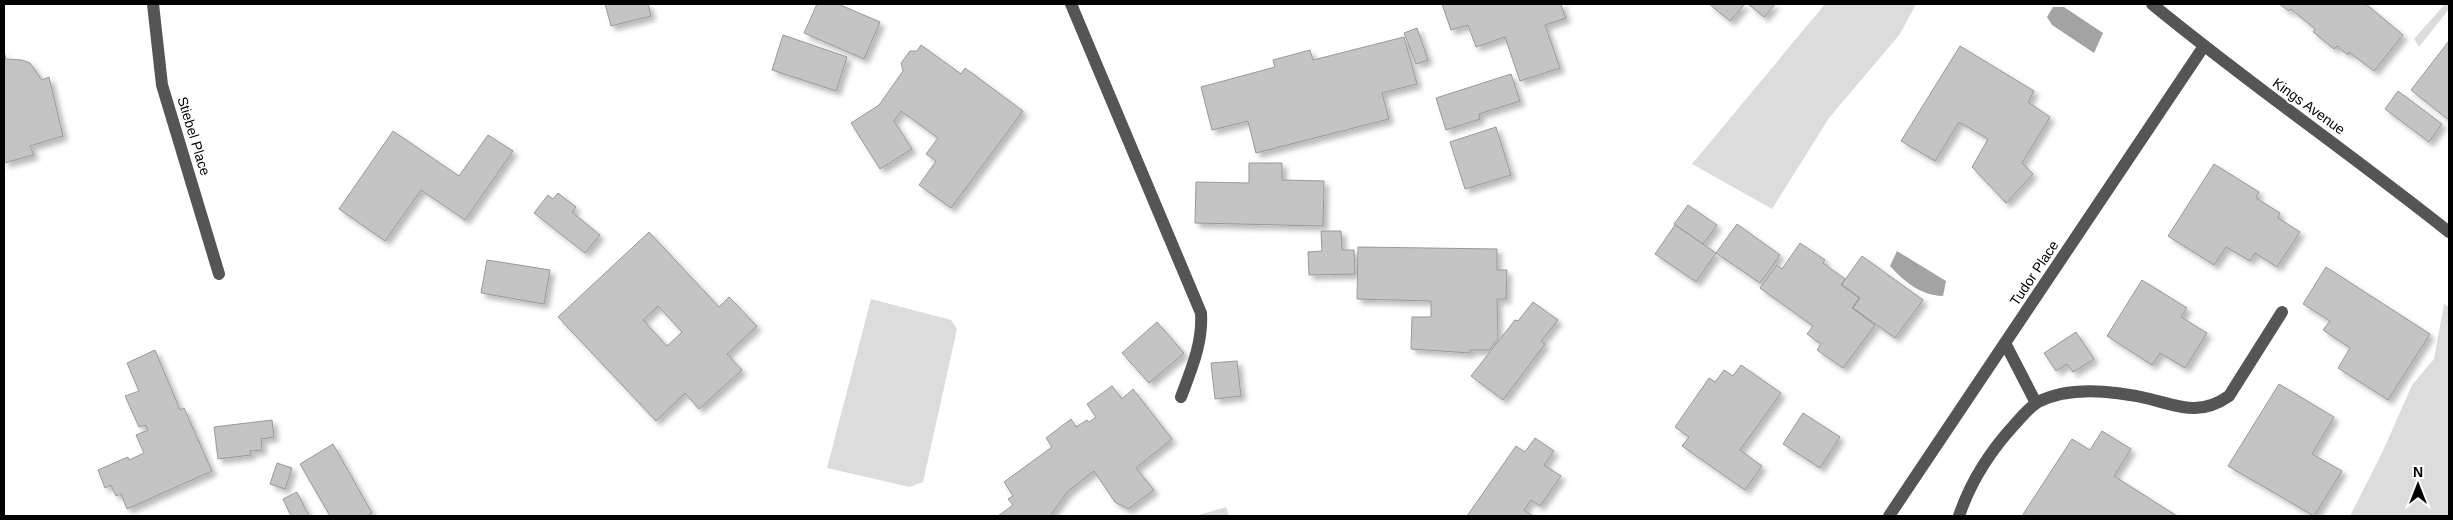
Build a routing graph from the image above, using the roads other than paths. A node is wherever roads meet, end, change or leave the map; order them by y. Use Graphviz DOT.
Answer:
graph roads {
  1 [pos="153,4"];
  2 [pos="1071,4"];
  3 [pos="2152,4"];
  4 [pos="2204,46"];
  5 [pos="2449,232"];
  6 [pos="219,274"];
  7 [pos="2282,312"];
  8 [pos="2005,343"];
  9 [pos="1181,397"];
  10 [pos="2036,403"];
  11 [pos="1889,516"];
  12 [pos="1959,516"];
  1 -- 6 [label="street, Stiebel Place"];
  2 -- 9 [label="street"];
  3 -- 4 [label="street, Kings Avenue"];
  4 -- 5 [label="street, Kings Avenue"];
  4 -- 8 [label="street, Tudor Place"];
  7 -- 10 [label="street"];
  8 -- 10 [label="street"];
  8 -- 11 [label="street, Tudor Place"];
  10 -- 12 [label="street"];
}
